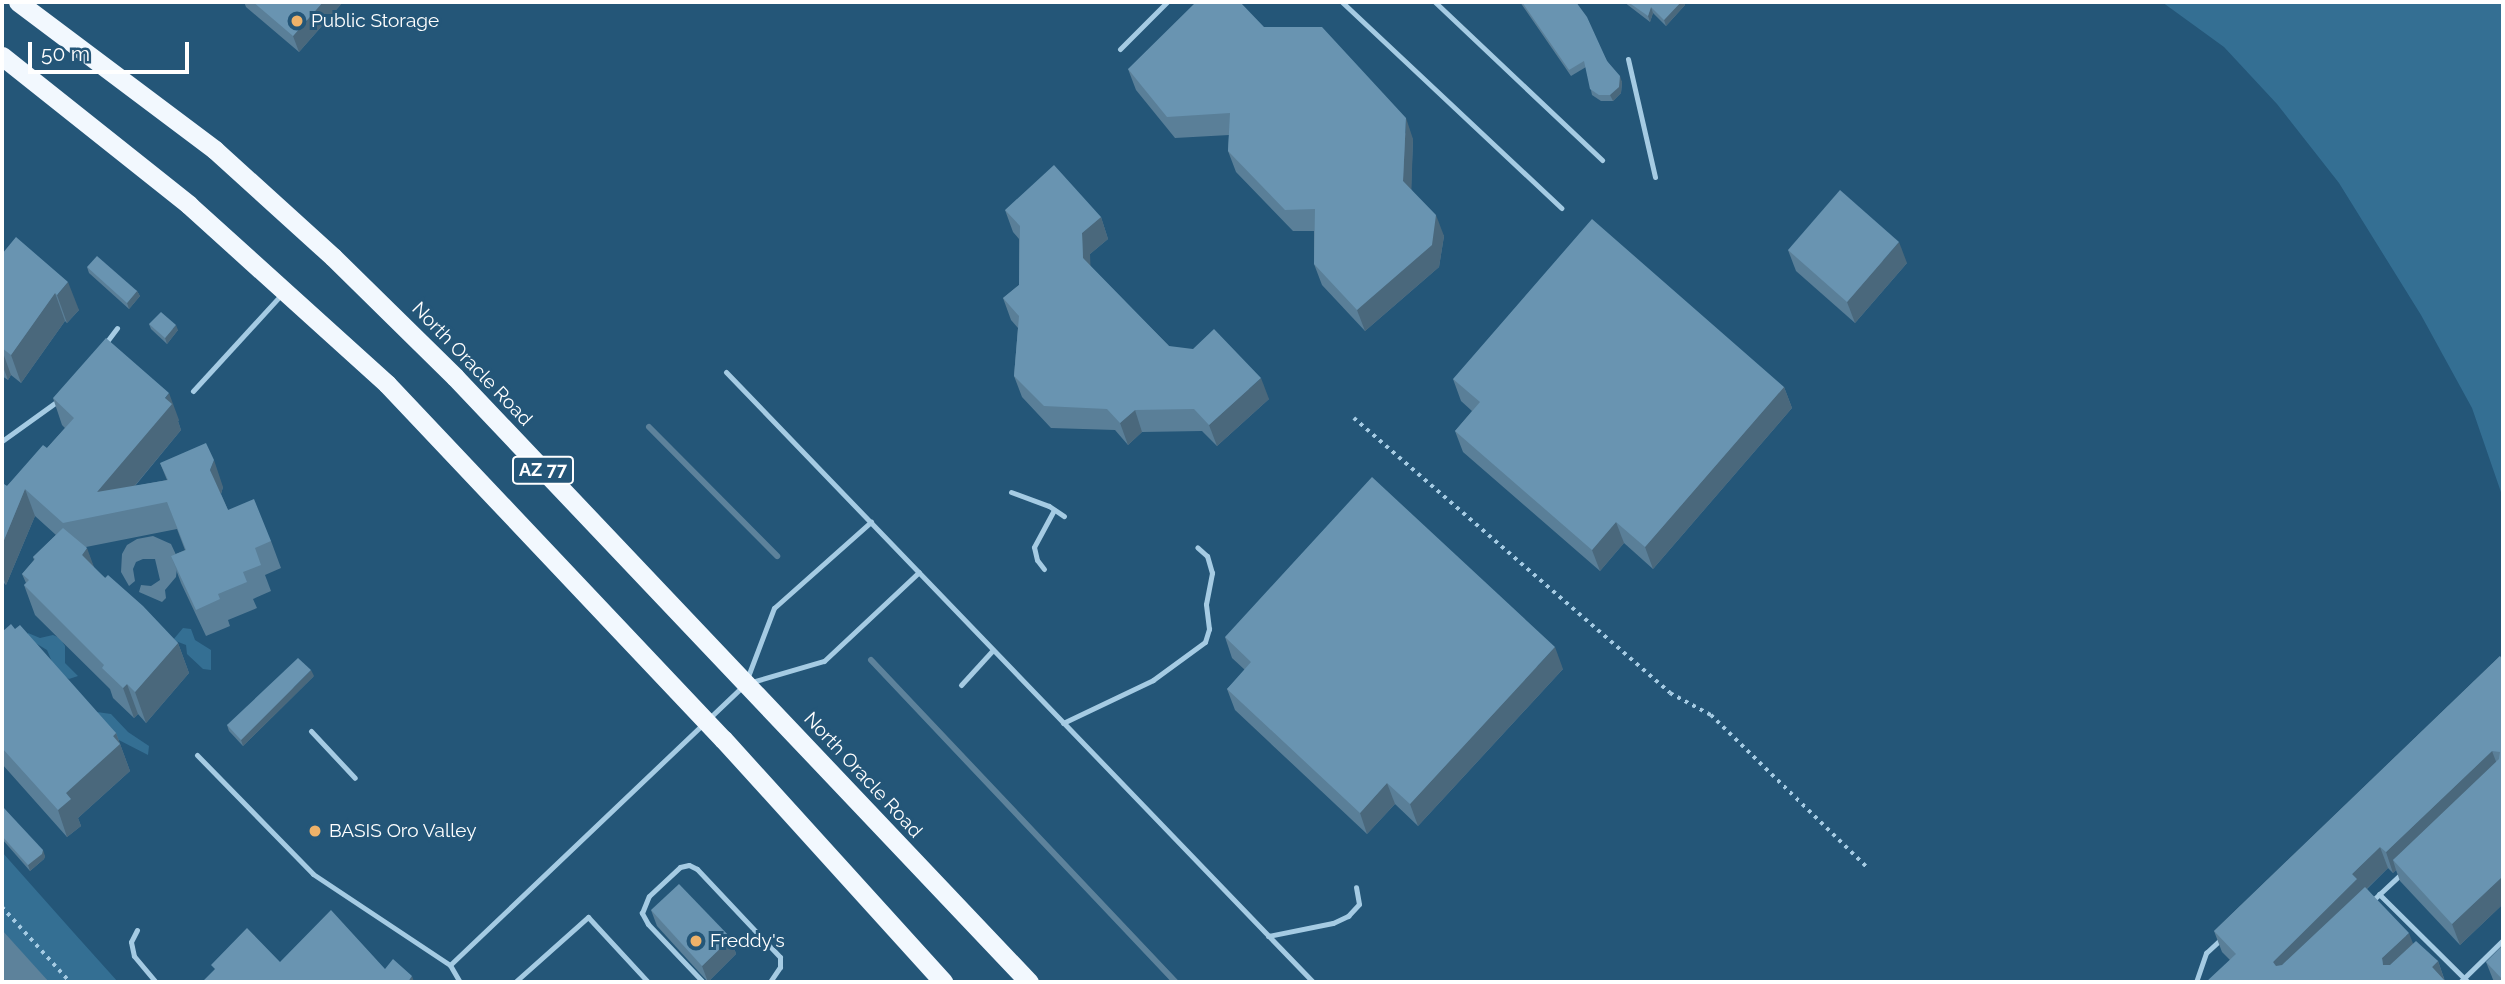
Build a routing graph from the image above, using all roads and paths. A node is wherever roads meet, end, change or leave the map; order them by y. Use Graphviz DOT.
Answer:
graph roads {
  1 [pos="18,2"];
  2 [pos="1167,2"];
  3 [pos="1342,2"];
  4 [pos="1434,2"];
  5 [pos="1120,49"];
  6 [pos="2,56"];
  7 [pos="1628,59"];
  8 [pos="1602,160"];
  9 [pos="1655,177"];
  10 [pos="1561,208"];
  11 [pos="284,292"];
  12 [pos="117,328"];
  13 [pos="102,348"];
  14 [pos="726,372"];
  15 [pos="193,391"];
  16 [pos="63,398"];
  17 [pos="1354,418"];
  18 [pos="2,440"];
  19 [pos="1011,492"];
  20 [pos="1054,510"];
  21 [pos="1064,516"];
  22 [pos="871,522"];
  23 [pos="1197,548"];
  24 [pos="1044,569"];
  25 [pos="919,572"];
  26 [pos="993,650"];
  27 [pos="746,684"];
  28 [pos="961,685"];
  29 [pos="706,722"];
  30 [pos="1063,723"];
  31 [pos="311,731"];
  32 [pos="197,755"];
  33 [pos="355,778"];
  34 [pos="1867,867"];
  35 [pos="2408,867"];
  36 [pos="1356,887"];
  37 [pos="2379,894"];
  38 [pos="2,907"];
  39 [pos="2361,912"];
  40 [pos="137,930"];
  41 [pos="2225,935"];
  42 [pos="1268,936"];
  43 [pos="2503,940"];
  44 [pos="2432,947"];
  45 [pos="2423,956"];
  46 [pos="450,965"];
  47 [pos="2464,981"];
  48 [pos="70,982"];
  49 [pos="156,982"];
  50 [pos="460,982"];
  51 [pos="515,982"];
  52 [pos="648,982"];
  53 [pos="703,982"];
  54 [pos="770,982"];
  55 [pos="943,982"];
  56 [pos="1028,982"];
  57 [pos="1312,982"];
  58 [pos="2196,982"];
  1 -- 27 [label="highway, North Oracle Road / AZ 77"];
  2 -- 5 [label="lane"];
  3 -- 10 [label="lane"];
  4 -- 8 [label="lane"];
  6 -- 11 [label="highway, AZ 77"];
  7 -- 9 [label="lane"];
  11 -- 15 [label="lane"];
  11 -- 29 [label="highway, AZ 77"];
  12 -- 13 [label="lane"];
  14 -- 22 [label="lane"];
  16 -- 18 [label="lane"];
  17 -- 34 [label="path"];
  19 -- 20 [label="lane"];
  20 -- 21 [label="lane"];
  20 -- 24 [label="lane"];
  22 -- 25 [label="lane"];
  22 -- 27 [label="lane"];
  23 -- 30 [label="lane"];
  25 -- 26 [label="lane"];
  25 -- 27 [label="lane"];
  26 -- 28 [label="lane"];
  26 -- 30 [label="lane"];
  27 -- 29 [label="lane"];
  27 -- 56 [label="highway, North Oracle Road / AZ 77"];
  29 -- 46 [label="lane"];
  29 -- 55 [label="highway, AZ 77"];
  30 -- 42 [label="lane"];
  31 -- 33 [label="lane"];
  32 -- 46 [label="lane"];
  35 -- 37 [label="lane"];
  36 -- 42 [label="lane"];
  37 -- 39 [label="lane"];
  37 -- 44 [label="lane"];
  38 -- 48 [label="path"];
  40 -- 49 [label="lane"];
  41 -- 58 [label="lane"];
  42 -- 57 [label="lane"];
  43 -- 47 [label="lane"];
  44 -- 45 [label="lane"];
  44 -- 47 [label="lane"];
  46 -- 50 [label="lane"];
  51 -- 52 [label="lane"];
  53 -- 54 [label="lane"];
}
